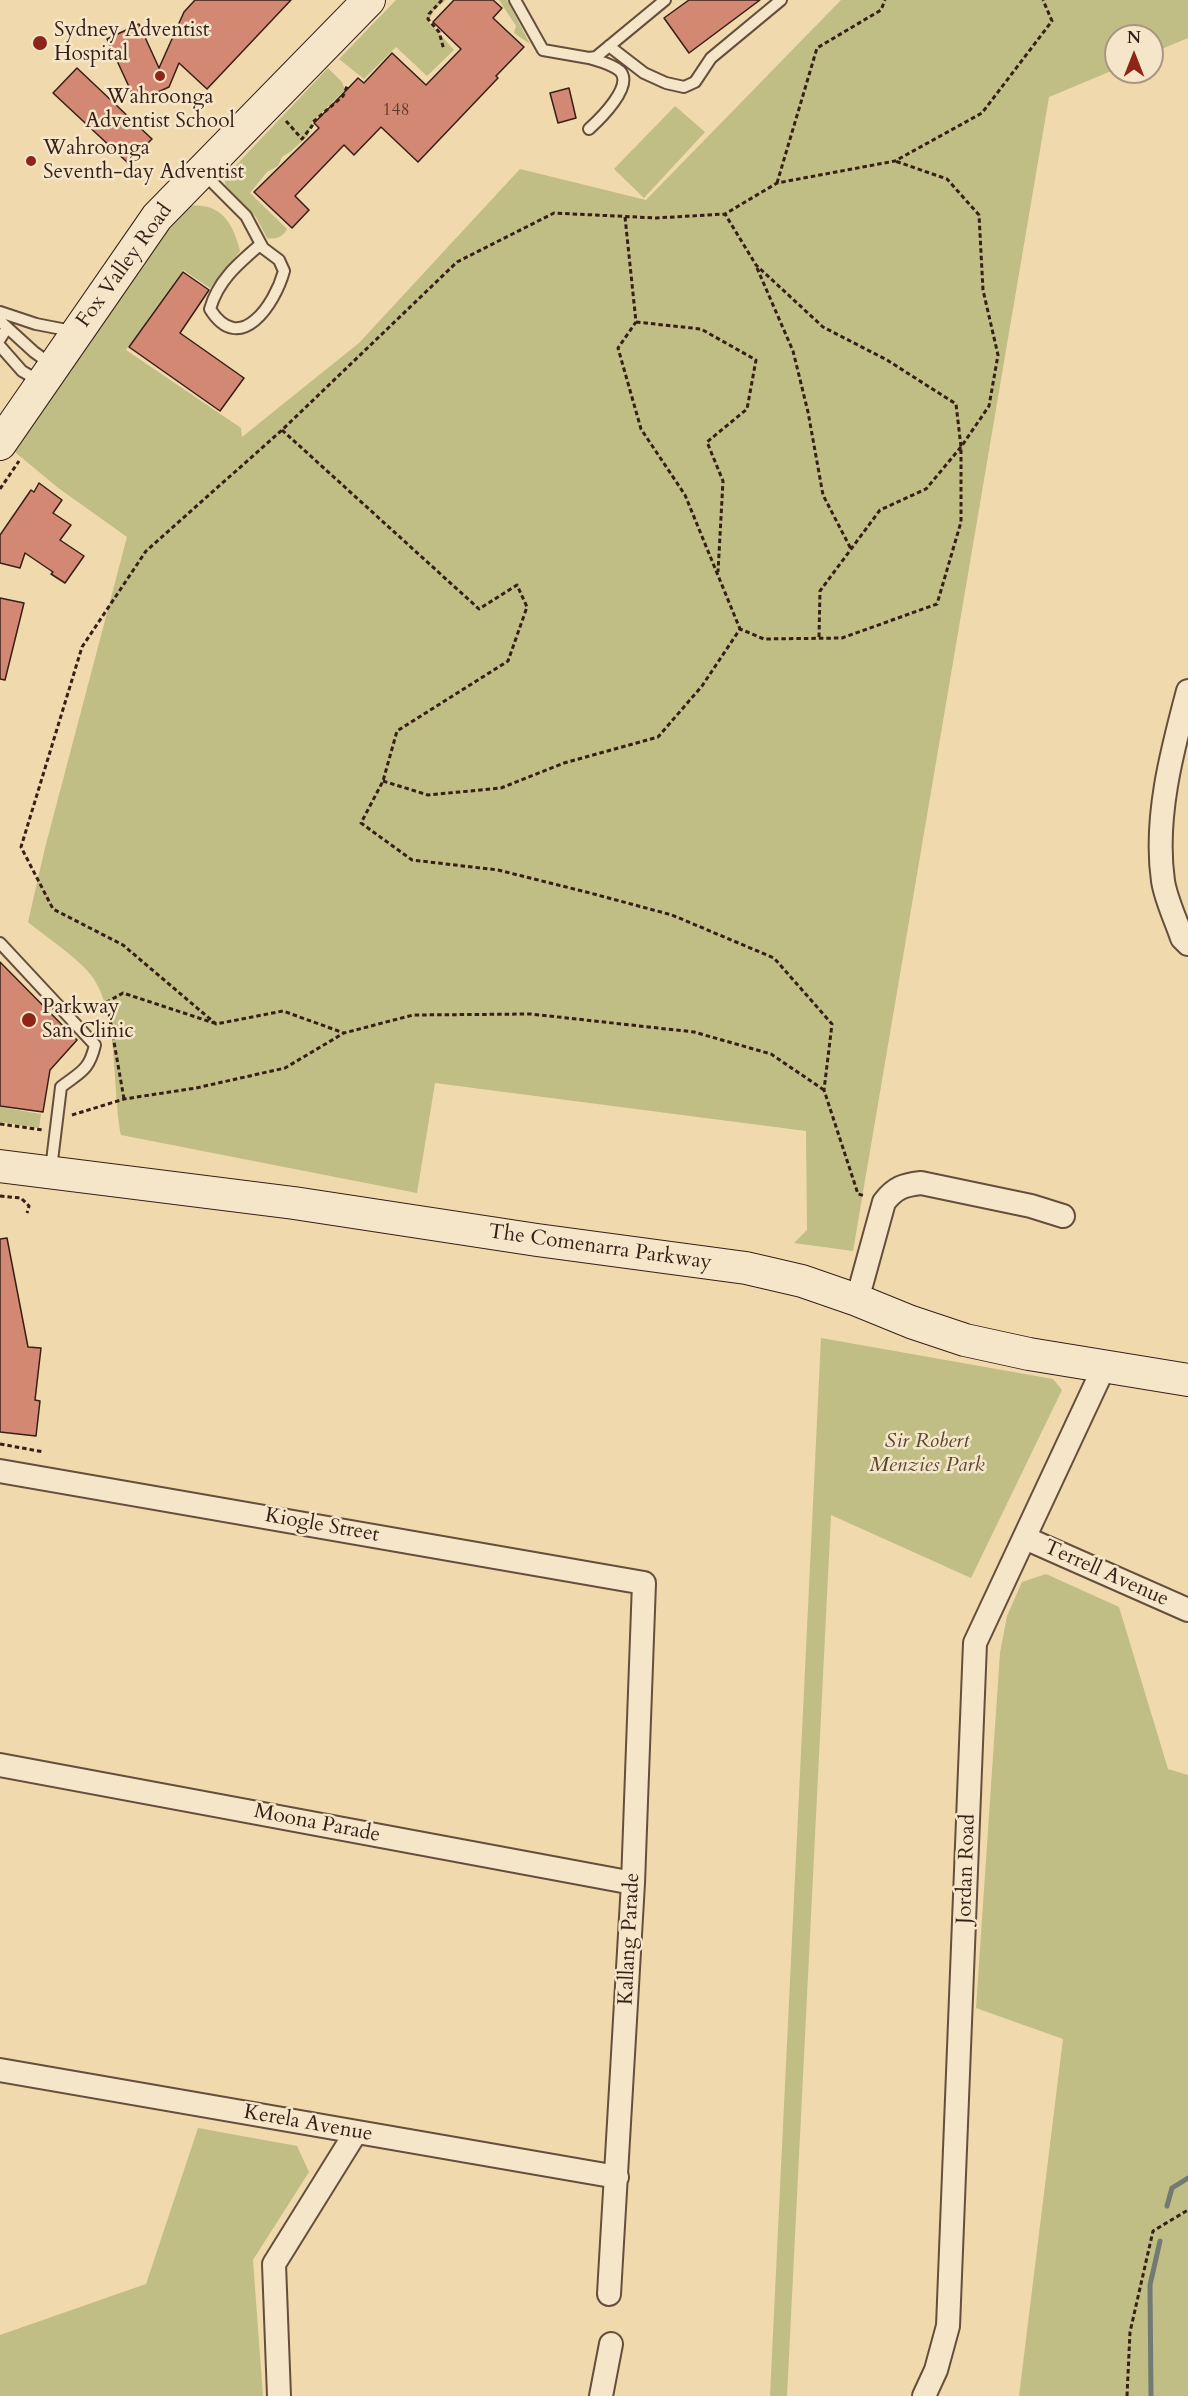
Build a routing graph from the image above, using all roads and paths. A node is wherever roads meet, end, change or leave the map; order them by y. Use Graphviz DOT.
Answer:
graph roads {
  1 [pos="369,0"];
  2 [pos="442,0"];
  3 [pos="515,0"];
  4 [pos="665,0"];
  5 [pos="782,0"];
  6 [pos="885,0"];
  7 [pos="1043,0"];
  8 [pos="609,46"];
  9 [pos="444,50"];
  10 [pos="589,58"];
  11 [pos="348,84"];
  12 [pos="284,119"];
  13 [pos="589,129"];
  14 [pos="895,161"];
  15 [pos="202,171"];
  16 [pos="777,183"];
  17 [pos="725,214"];
  18 [pos="625,217"];
  19 [pos="263,247"];
  20 [pos="756,265"];
  21 [pos="0,312"];
  22 [pos="636,322"];
  23 [pos="4,325"];
  24 [pos="77,332"];
  25 [pos="0,339"];
  26 [pos="0,346"];
  27 [pos="48,375"];
  28 [pos="282,430"];
  29 [pos="0,444"];
  30 [pos="961,447"];
  31 [pos="851,549"];
  32 [pos="718,575"];
  33 [pos="740,629"];
  34 [pos="819,638"];
  35 [pos="1188,691"];
  36 [pos="383,781"];
  37 [pos="0,943"];
  38 [pos="1188,944"];
  39 [pos="216,1024"];
  40 [pos="344,1033"];
  41 [pos="824,1090"];
  42 [pos="124,1099"];
  43 [pos="58,1112"];
  44 [pos="0,1124"];
  45 [pos="56,1132"];
  46 [pos="0,1166"];
  47 [pos="51,1173"];
  48 [pos="87,1179"];
  49 [pos="0,1181"];
  50 [pos="0,1196"];
  51 [pos="884,1202"];
  52 [pos="27,1213"];
  53 [pos="1063,1216"];
  54 [pos="857,1300"];
  55 [pos="1105,1365"];
  56 [pos="1188,1380"];
  57 [pos="0,1444"];
  58 [pos="44,1452"];
  59 [pos="0,1471"];
  60 [pos="1025,1538"];
  61 [pos="644,1583"];
  62 [pos="1188,1610"];
  63 [pos="0,1765"];
  64 [pos="633,1883"];
  65 [pos="0,2070"];
  66 [pos="356,2132"];
  67 [pos="617,2177"];
  68 [pos="1188,2211"];
  69 [pos="609,2294"];
  70 [pos="611,2344"];
  71 [pos="279,2396"];
  72 [pos="601,2396"];
  73 [pos="924,2396"];
  74 [pos="1127,2396"];
  1 -- 15 [label="main road, Fox Valley Road"];
  2 -- 9 [label="path"];
  3 -- 10 [label="lane"];
  4 -- 8 [label="lane"];
  5 -- 8 [label="lane"];
  6 -- 16 [label="path"];
  7 -- 14 [label="path"];
  8 -- 10 [label="lane"];
  10 -- 13 [label="lane"];
  11 -- 12 [label="path"];
  14 -- 16 [label="path"];
  14 -- 30 [label="path"];
  15 -- 19 [label="lane"];
  15 -- 24 [label="main road, Fox Valley Road"];
  16 -- 17 [label="path"];
  17 -- 18 [label="path"];
  17 -- 20 [label="path"];
  18 -- 22 [label="path"];
  18 -- 28 [label="path"];
  19 -- 19 [label="lane"];
  20 -- 30 [label="path"];
  20 -- 31 [label="path"];
  21 -- 24 [label="lane"];
  22 -- 32 [label="path"];
  22 -- 32 [label="path"];
  23 -- 25 [label="lane"];
  23 -- 27 [label="lane"];
  24 -- 27 [label="main road, Fox Valley Road"];
  26 -- 27 [label="lane"];
  27 -- 29 [label="main road, Fox Valley Road"];
  28 -- 36 [label="path"];
  28 -- 39 [label="path"];
  30 -- 31 [label="path"];
  30 -- 34 [label="path"];
  31 -- 34 [label="path"];
  32 -- 33 [label="path"];
  33 -- 34 [label="path"];
  33 -- 36 [label="path"];
  35 -- 38 [label="street"];
  36 -- 41 [label="path"];
  37 -- 43 [label="lane"];
  39 -- 40 [label="path"];
  39 -- 42 [label="path"];
  40 -- 41 [label="path"];
  40 -- 42 [label="path"];
  41 -- 51 [label="path"];
  42 -- 43 [label="path"];
  43 -- 45 [label="lane"];
  44 -- 45 [label="path"];
  45 -- 47 [label="lane"];
  46 -- 47 [label="main road, The Comenarra Parkway"];
  47 -- 48 [label="main road, The Comenarra Parkway"];
  48 -- 49 [label="main road"];
  48 -- 54 [label="main road, The Comenarra Parkway"];
  50 -- 52 [label="path"];
  51 -- 53 [label="street"];
  51 -- 54 [label="street"];
  54 -- 55 [label="main road, The Comenarra Parkway"];
  55 -- 56 [label="main road, The Comenarra Parkway"];
  55 -- 60 [label="street, Jordan Road"];
  57 -- 58 [label="path"];
  59 -- 61 [label="street, Kiogle Street"];
  60 -- 62 [label="street, Terrell Avenue"];
  60 -- 73 [label="street, Jordan Road"];
  61 -- 64 [label="street, Kallang Parade"];
  63 -- 64 [label="street, Moona Parade"];
  64 -- 67 [label="street, Kallang Parade"];
  65 -- 66 [label="street, Kerela Avenue"];
  66 -- 67 [label="street, Kerela Avenue"];
  66 -- 71 [label="street"];
  67 -- 69 [label="street, Kallang Parade"];
  68 -- 74 [label="path"];
  70 -- 72 [label="street"];
}
